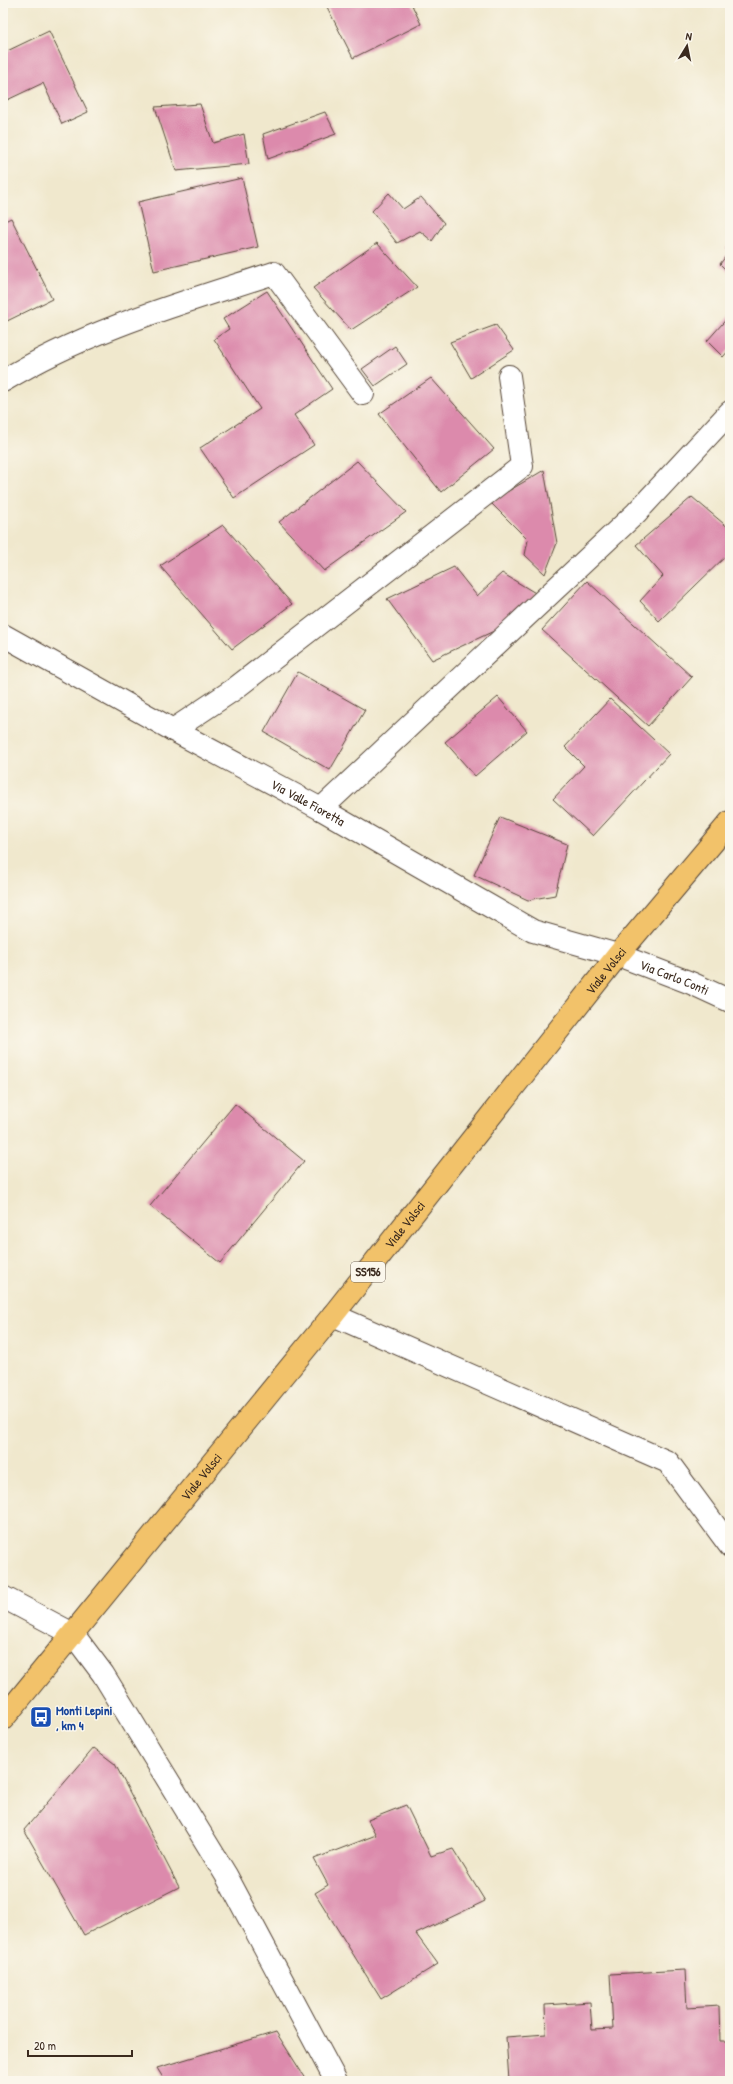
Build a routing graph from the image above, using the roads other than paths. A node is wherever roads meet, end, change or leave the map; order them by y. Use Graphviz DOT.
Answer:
graph roads {
  1 [pos="509,376"];
  2 [pos="3,381"];
  3 [pos="363,394"];
  4 [pos="730,412"];
  5 [pos="3,635"];
  6 [pos="173,730"];
  7 [pos="320,809"];
  8 [pos="730,822"];
  9 [pos="618,955"];
  10 [pos="730,1001"];
  11 [pos="333,1315"];
  12 [pos="730,1546"];
  13 [pos="3,1597"];
  14 [pos="73,1634"];
  15 [pos="3,1719"];
  16 [pos="336,2081"];
  1 -- 6 [label="street"];
  2 -- 3 [label="street"];
  4 -- 7 [label="street"];
  5 -- 6 [label="street, Via Valle Fioretta"];
  6 -- 7 [label="street, Via Valle Fioretta"];
  7 -- 9 [label="street, Via Valle Fioretta"];
  8 -- 9 [label="main road, Viale Volsci / SS156"];
  9 -- 10 [label="street, Via Carlo Conti"];
  9 -- 11 [label="main road, Viale Volsci / SS156"];
  11 -- 12 [label="street"];
  11 -- 14 [label="main road, Viale Volsci / SS156"];
  13 -- 14 [label="street"];
  14 -- 15 [label="main road, Viale Volsci / SS156"];
  14 -- 16 [label="street"];
}
